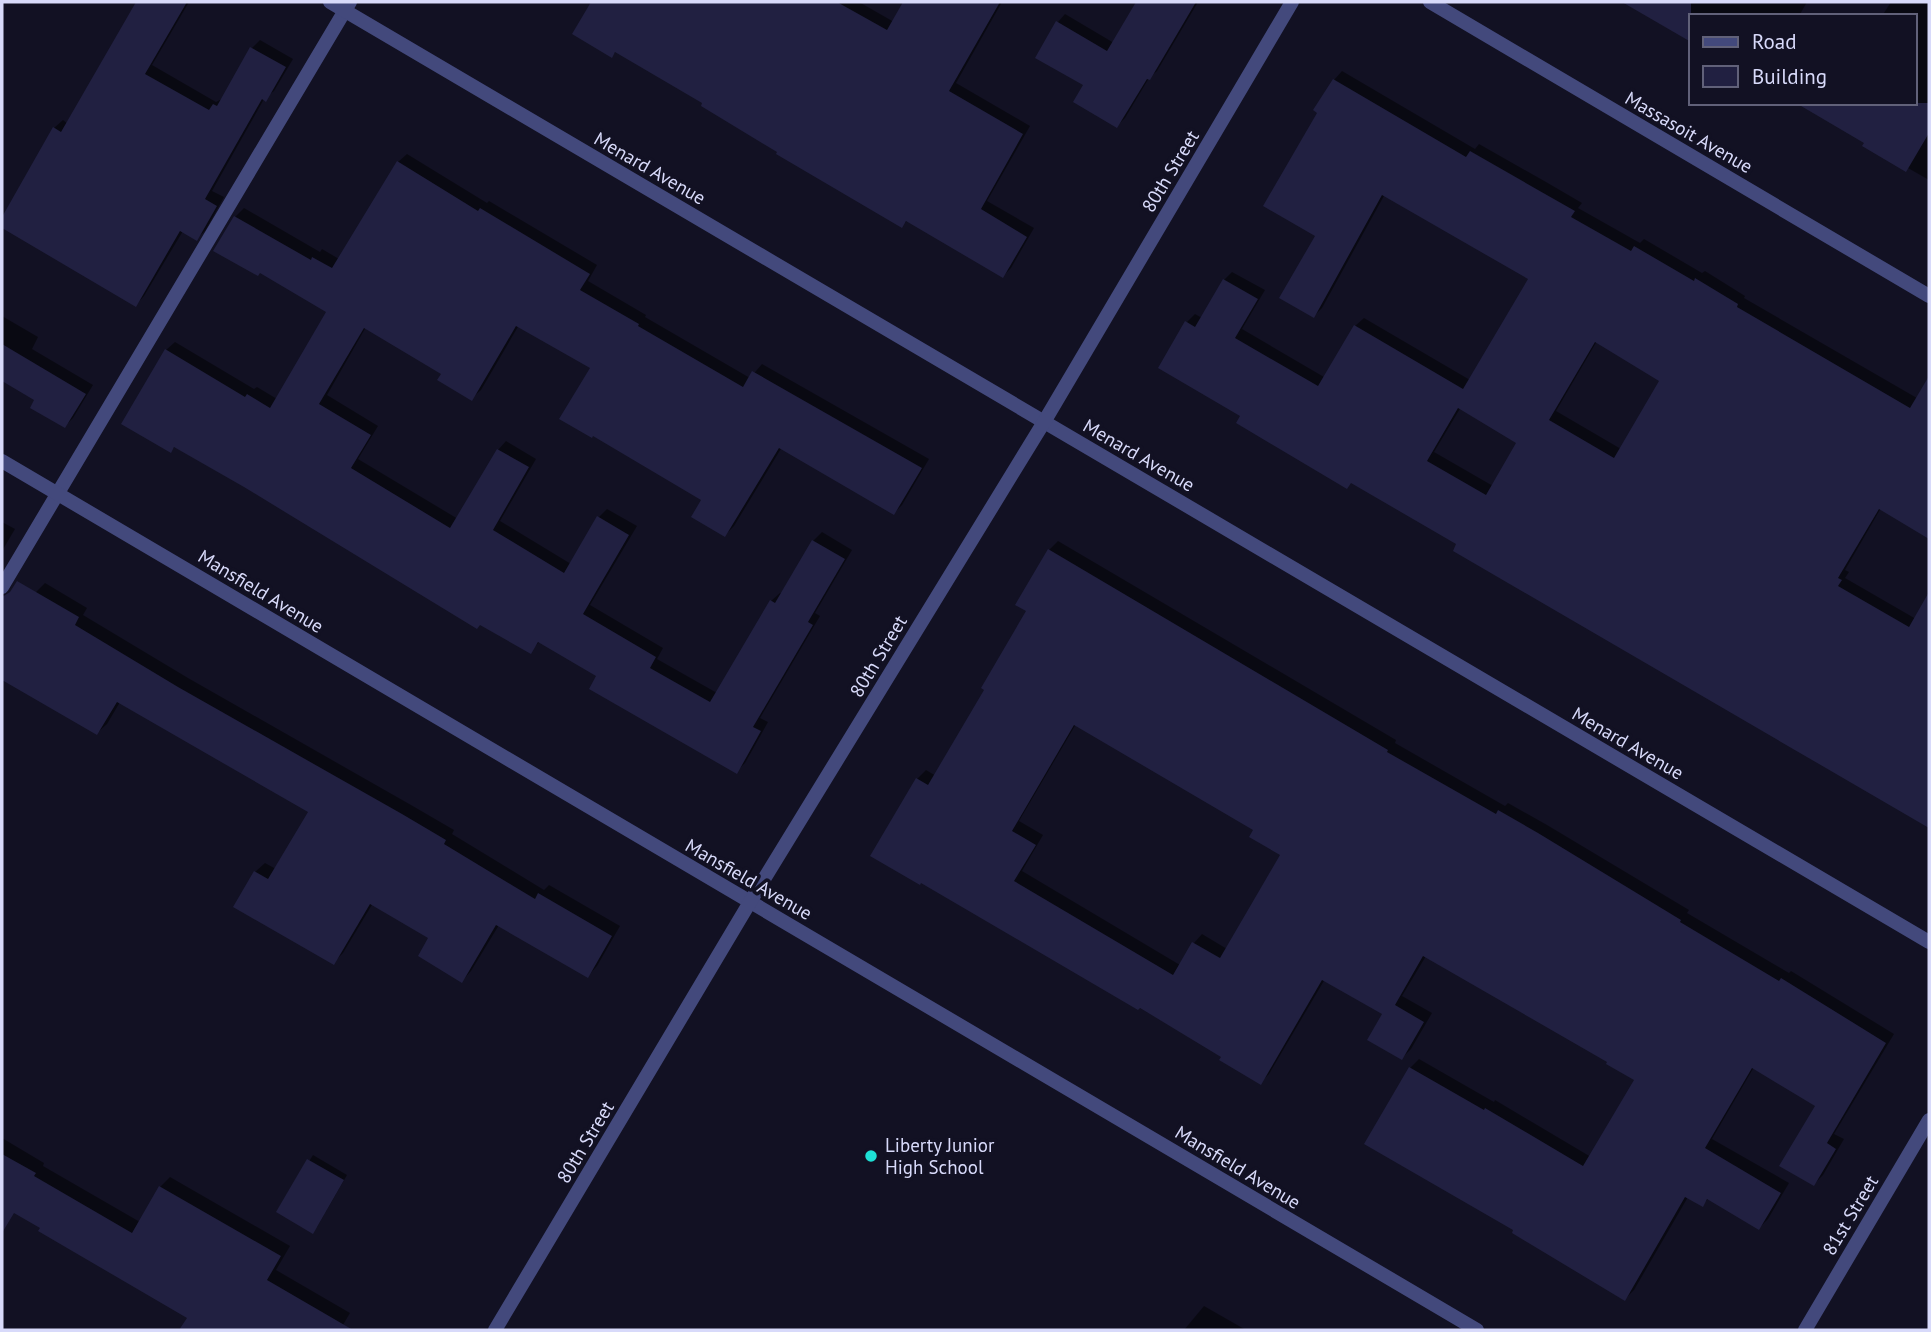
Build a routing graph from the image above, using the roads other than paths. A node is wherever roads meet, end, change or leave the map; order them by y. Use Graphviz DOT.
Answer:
graph roads {
  1 [pos="330,2"];
  2 [pos="1292,2"];
  3 [pos="1430,2"];
  4 [pos="347,6"];
  5 [pos="1929,296"];
  6 [pos="1044,422"];
  7 [pos="2,461"];
  8 [pos="58,494"];
  9 [pos="2,587"];
  10 [pos="750,902"];
  11 [pos="1929,942"];
  12 [pos="1929,1120"];
  13 [pos="495,1330"];
  14 [pos="1477,1330"];
  15 [pos="1805,1330"];
  1 -- 4 [label="street, Menard Avenue"];
  2 -- 6 [label="street, 80th Street"];
  3 -- 5 [label="street, Massasoit Avenue"];
  4 -- 6 [label="street, Menard Avenue"];
  4 -- 8 [label="street"];
  6 -- 10 [label="street, 80th Street"];
  6 -- 11 [label="street, Menard Avenue"];
  7 -- 8 [label="street, Mansfield Avenue"];
  8 -- 9 [label="street"];
  8 -- 10 [label="street, Mansfield Avenue"];
  10 -- 13 [label="street, 80th Street"];
  10 -- 14 [label="street, Mansfield Avenue"];
  12 -- 15 [label="street, 81st Street"];
}
